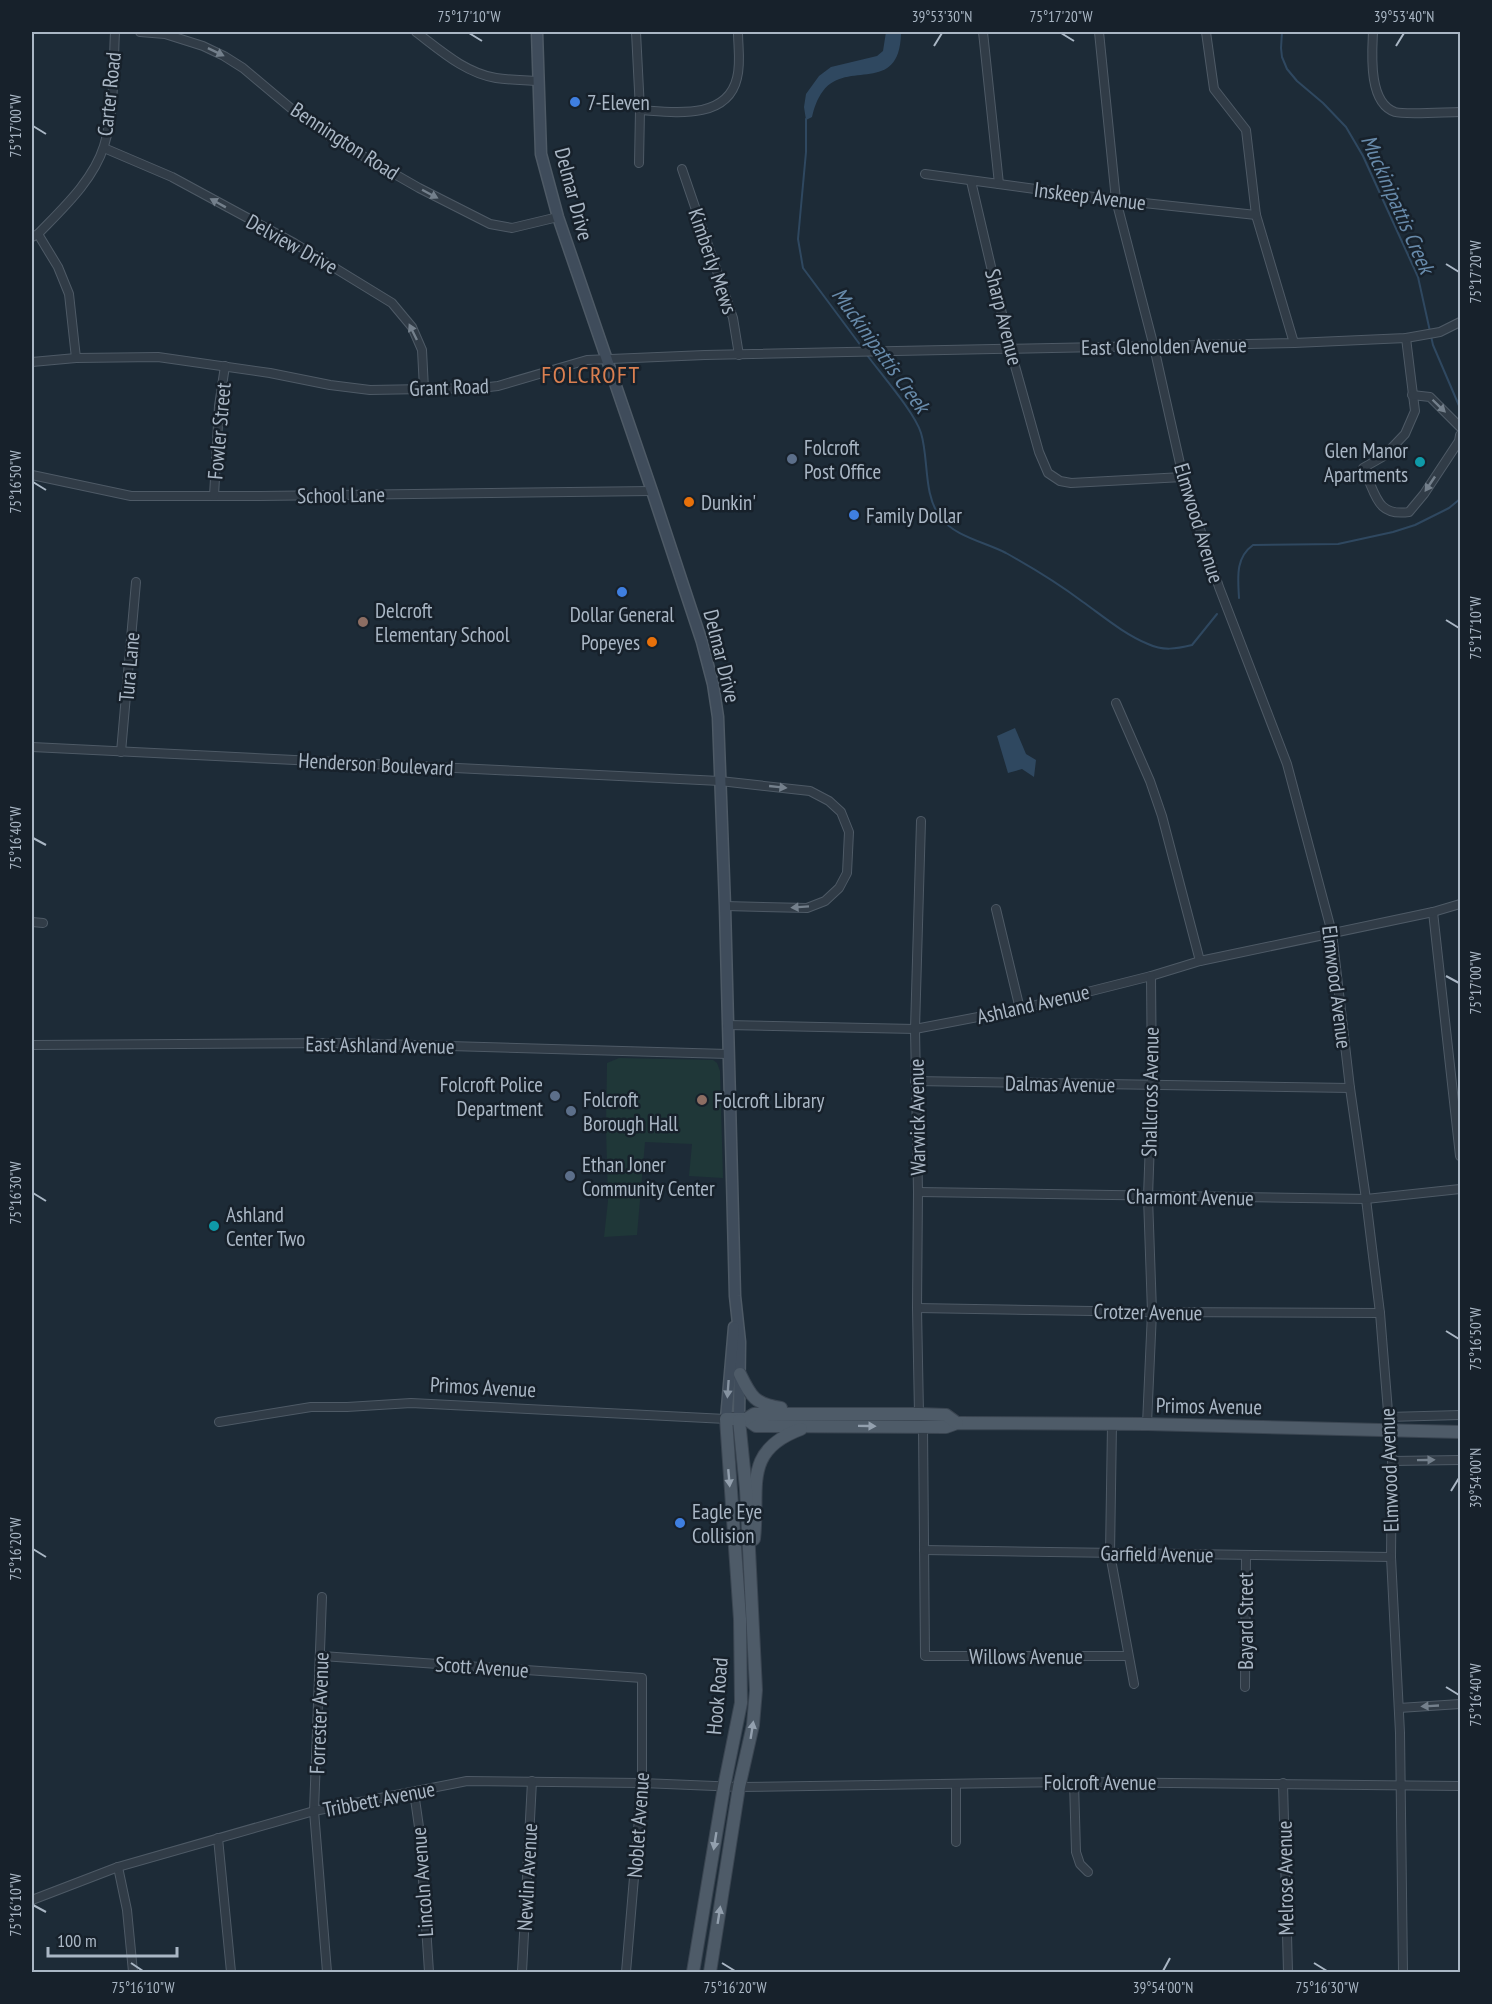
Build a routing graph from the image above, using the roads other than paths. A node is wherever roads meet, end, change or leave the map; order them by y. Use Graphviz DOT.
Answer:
graph roads {
  1 [pos="115,32"];
  2 [pos="140,32"];
  3 [pos="416,32"];
  4 [pos="537,32"];
  5 [pos="636,32"];
  6 [pos="738,32"];
  7 [pos="983,32"];
  8 [pos="1099,32"];
  9 [pos="1206,32"];
  10 [pos="1373,32"];
  11 [pos="538,81"];
  12 [pos="640,110"];
  13 [pos="1461,112"];
  14 [pos="104,148"];
  15 [pos="639,163"];
  16 [pos="682,169"];
  17 [pos="925,174"];
  18 [pos="971,181"];
  19 [pos="999,184"];
  20 [pos="1116,200"];
  21 [pos="1256,215"];
  22 [pos="558,218"];
  23 [pos="34,235"];
  24 [pos="1457,324"];
  25 [pos="1406,338"];
  26 [pos="1294,343"];
  27 [pos="1154,346"];
  28 [pos="1010,348"];
  29 [pos="865,353"];
  30 [pos="740,355"];
  31 [pos="76,358"];
  32 [pos="606,359"];
  33 [pos="32,362"];
  34 [pos="225,366"];
  35 [pos="424,389"];
  36 [pos="1413,395"];
  37 [pos="1461,427"];
  38 [pos="1461,435"];
  39 [pos="32,475"];
  40 [pos="1183,477"];
  41 [pos="652,491"];
  42 [pos="214,496"];
  43 [pos="136,582"];
  44 [pos="1116,703"];
  45 [pos="32,747"];
  46 [pos="122,752"];
  47 [pos="720,781"];
  48 [pos="921,821"];
  49 [pos="1461,904"];
  50 [pos="725,906"];
  51 [pos="996,909"];
  52 [pos="1433,912"];
  53 [pos="32,922"];
  54 [pos="43,923"];
  55 [pos="1332,933"];
  56 [pos="1200,961"];
  57 [pos="1151,976"];
  58 [pos="1020,1009"];
  59 [pos="727,1025"];
  60 [pos="915,1029"];
  61 [pos="32,1045"];
  62 [pos="728,1054"];
  63 [pos="915,1081"];
  64 [pos="1152,1085"];
  65 [pos="1350,1088"];
  66 [pos="1461,1156"];
  67 [pos="1461,1189"];
  68 [pos="918,1192"];
  69 [pos="1148,1197"];
  70 [pos="1366,1199"];
  71 [pos="917,1308"];
  72 [pos="1152,1312"];
  73 [pos="1380,1313"];
  74 [pos="736,1314"];
  75 [pos="740,1374"];
  76 [pos="919,1414"];
  77 [pos="1461,1414"];
  78 [pos="726,1419"];
  79 [pos="742,1420"];
  80 [pos="808,1420"];
  81 [pos="219,1422"];
  82 [pos="957,1423"];
  83 [pos="1388,1423"];
  84 [pos="1147,1424"];
  85 [pos="1112,1425"];
  86 [pos="923,1427"];
  87 [pos="1461,1432"];
  88 [pos="1461,1460"];
  89 [pos="1392,1461"];
  90 [pos="924,1550"];
  91 [pos="1110,1554"];
  92 [pos="1246,1555"];
  93 [pos="1391,1557"];
  94 [pos="750,1561"];
  95 [pos="322,1597"];
  96 [pos="322,1656"];
  97 [pos="1128,1656"];
  98 [pos="642,1678"];
  99 [pos="1134,1684"];
  100 [pos="1245,1686"];
  101 [pos="1461,1704"];
  102 [pos="1399,1708"];
  103 [pos="532,1781"];
  104 [pos="1074,1782"];
  105 [pos="642,1783"];
  106 [pos="1283,1783"];
  107 [pos="956,1784"];
  108 [pos="1401,1785"];
  109 [pos="1461,1786"];
  110 [pos="724,1787"];
  111 [pos="739,1787"];
  112 [pos="414,1791"];
  113 [pos="314,1811"];
  114 [pos="218,1838"];
  115 [pos="956,1842"];
  116 [pos="117,1867"];
  117 [pos="1088,1872"];
  118 [pos="32,1900"];
  119 [pos="133,1972"];
  120 [pos="231,1972"];
  121 [pos="327,1972"];
  122 [pos="429,1972"];
  123 [pos="522,1972"];
  124 [pos="626,1972"];
  125 [pos="693,1972"];
  126 [pos="710,1972"];
  127 [pos="1288,1972"];
  128 [pos="1403,1972"];
  1 -- 14 [label="street, Carter Road"];
  2 -- 22 [label="street, Bennington Road, one-way"];
  3 -- 11 [label="street"];
  4 -- 11 [label="street, Delmar Drive"];
  5 -- 12 [label="street"];
  6 -- 12 [label="street"];
  7 -- 19 [label="street"];
  8 -- 20 [label="street, Elmwood Avenue"];
  9 -- 21 [label="street"];
  10 -- 13 [label="street"];
  11 -- 22 [label="street, Delmar Drive"];
  12 -- 15 [label="street"];
  14 -- 23 [label="street, Carter Road"];
  35 -- 14 [label="street, Delview Drive, one-way"];
  16 -- 30 [label="street, Kimberly Mews"];
  17 -- 18 [label="street, Inskeep Avenue"];
  18 -- 19 [label="street, Inskeep Avenue"];
  18 -- 28 [label="street, Sharp Avenue"];
  19 -- 20 [label="street, Inskeep Avenue"];
  20 -- 21 [label="street, Inskeep Avenue"];
  20 -- 27 [label="street, Elmwood Avenue"];
  21 -- 26 [label="street"];
  22 -- 32 [label="street, Delmar Drive"];
  23 -- 31 [label="street"];
  24 -- 25 [label="street, East Glenolden Avenue"];
  25 -- 26 [label="street, East Glenolden Avenue"];
  25 -- 36 [label="street"];
  26 -- 27 [label="street, East Glenolden Avenue"];
  27 -- 28 [label="street, East Glenolden Avenue"];
  27 -- 40 [label="street, Elmwood Avenue"];
  28 -- 29 [label="street, East Glenolden Avenue"];
  28 -- 40 [label="street, Sharp Avenue"];
  29 -- 30 [label="street, Grant Road"];
  30 -- 32 [label="street, Grant Road"];
  31 -- 33 [label="street, Grant Road"];
  31 -- 34 [label="street, Grant Road"];
  32 -- 35 [label="street, Grant Road"];
  32 -- 41 [label="street, Delmar Drive"];
  34 -- 35 [label="street, Grant Road"];
  34 -- 42 [label="street, Fowler Street"];
  36 -- 37 [label="street, one-way"];
  38 -- 36 [label="street, one-way"];
  39 -- 42 [label="street, School Lane"];
  40 -- 55 [label="street, Elmwood Avenue"];
  41 -- 42 [label="street, School Lane"];
  41 -- 47 [label="street, Delmar Drive"];
  43 -- 46 [label="street, Tura Lane"];
  44 -- 56 [label="street"];
  45 -- 46 [label="street, Henderson Boulevard"];
  46 -- 47 [label="street, Henderson Boulevard"];
  47 -- 50 [label="street, Delmar Drive"];
  47 -- 50 [label="street, Henderson Boulevard, one-way"];
  48 -- 60 [label="street, Warwick Avenue"];
  49 -- 52 [label="street"];
  50 -- 59 [label="street, Delmar Drive"];
  51 -- 58 [label="street"];
  52 -- 55 [label="street"];
  52 -- 66 [label="street"];
  53 -- 54 [label="street"];
  55 -- 56 [label="street, Ashland Avenue"];
  55 -- 65 [label="street, Elmwood Avenue"];
  56 -- 57 [label="street, Ashland Avenue"];
  57 -- 58 [label="street, Ashland Avenue"];
  57 -- 64 [label="street, Shallcross Avenue"];
  58 -- 60 [label="street, Ashland Avenue"];
  59 -- 60 [label="street, Ashland Avenue"];
  59 -- 62 [label="street, Delmar Drive"];
  60 -- 63 [label="street, Warwick Avenue"];
  61 -- 62 [label="street, East Ashland Avenue"];
  62 -- 74 [label="street, Delmar Drive"];
  63 -- 64 [label="street, Dalmas Avenue"];
  63 -- 68 [label="street, Warwick Avenue"];
  64 -- 65 [label="street, Dalmas Avenue"];
  64 -- 69 [label="street, Shallcross Avenue"];
  65 -- 70 [label="street, Elmwood Avenue"];
  67 -- 70 [label="street, Charmont Avenue"];
  68 -- 69 [label="street, Charmont Avenue"];
  68 -- 71 [label="street, Warwick Avenue"];
  69 -- 70 [label="street, Charmont Avenue"];
  69 -- 72 [label="street, Shallcross Avenue"];
  70 -- 73 [label="street, Elmwood Avenue"];
  71 -- 72 [label="street, Crotzer Avenue"];
  71 -- 76 [label="street, Warwick Avenue"];
  72 -- 73 [label="street, Crotzer Avenue"];
  72 -- 84 [label="street, Shallcross Avenue"];
  73 -- 83 [label="street, Elmwood Avenue"];
  74 -- 75 [label="street, Delmar Drive"];
  74 -- 78 [label="street, Delmar Drive, one-way"];
  75 -- 79 [label="street, Delmar Drive"];
  75 -- 80 [label="main road"];
  76 -- 80 [label="main road, Primos Avenue"];
  76 -- 82 [label="main road, Primos Avenue"];
  77 -- 83 [label="street"];
  78 -- 79 [label="main road, Primos Avenue"];
  78 -- 81 [label="street, Primos Avenue"];
  78 -- 110 [label="main road, Hook Road, one-way"];
  79 -- 80 [label="main road, Primos Avenue"];
  79 -- 94 [label="main road, Hook Road"];
  80 -- 86 [label="main road, Primos Avenue, one-way"];
  80 -- 94 [label="main road"];
  82 -- 85 [label="main road, Primos Avenue"];
  82 -- 86 [label="main road, Primos Avenue"];
  83 -- 84 [label="main road, Primos Avenue"];
  83 -- 87 [label="main road, Primos Avenue"];
  83 -- 89 [label="street, Elmwood Avenue"];
  84 -- 85 [label="main road, Primos Avenue"];
  85 -- 91 [label="street"];
  86 -- 90 [label="street"];
  89 -- 88 [label="street, one-way"];
  89 -- 93 [label="street, Elmwood Avenue"];
  90 -- 91 [label="street, Garfield Avenue"];
  90 -- 97 [label="street, Willows Avenue"];
  91 -- 92 [label="street, Garfield Avenue"];
  91 -- 97 [label="street"];
  92 -- 93 [label="street, Garfield Avenue"];
  92 -- 100 [label="street, Bayard Street"];
  93 -- 102 [label="street, Elmwood Avenue"];
  111 -- 94 [label="main road, Hook Road, one-way"];
  95 -- 96 [label="street, Forrester Avenue"];
  96 -- 98 [label="street, Scott Avenue"];
  96 -- 113 [label="street, Forrester Avenue"];
  97 -- 99 [label="street"];
  98 -- 105 [label="street, Noblet Avenue"];
  101 -- 102 [label="street, one-way"];
  102 -- 108 [label="street, Elmwood Avenue"];
  103 -- 105 [label="street, Tribbett Avenue"];
  103 -- 112 [label="street, Tribbett Avenue"];
  103 -- 123 [label="street, Newlin Avenue"];
  104 -- 106 [label="street, Folcroft Avenue"];
  104 -- 107 [label="street, Folcroft Avenue"];
  104 -- 117 [label="street"];
  105 -- 110 [label="street, Tribbett Avenue"];
  105 -- 124 [label="street, Noblet Avenue"];
  106 -- 108 [label="street, Folcroft Avenue"];
  106 -- 127 [label="street, Melrose Avenue"];
  107 -- 111 [label="street, Folcroft Avenue"];
  107 -- 115 [label="street"];
  108 -- 109 [label="street, Folcroft Avenue"];
  108 -- 128 [label="street, Elmwood Avenue"];
  110 -- 111 [label="street, Tribbett Avenue"];
  110 -- 125 [label="main road, Hook Road, one-way"];
  126 -- 111 [label="main road, Hook Road, one-way"];
  112 -- 113 [label="street, Tribbett Avenue"];
  112 -- 122 [label="street, Lincoln Avenue"];
  113 -- 114 [label="street, Tribbett Avenue"];
  113 -- 121 [label="street, Forrester Avenue"];
  114 -- 116 [label="street, Tribbett Avenue"];
  114 -- 120 [label="street"];
  116 -- 118 [label="street, Tribbett Avenue"];
  116 -- 119 [label="street"];
}
